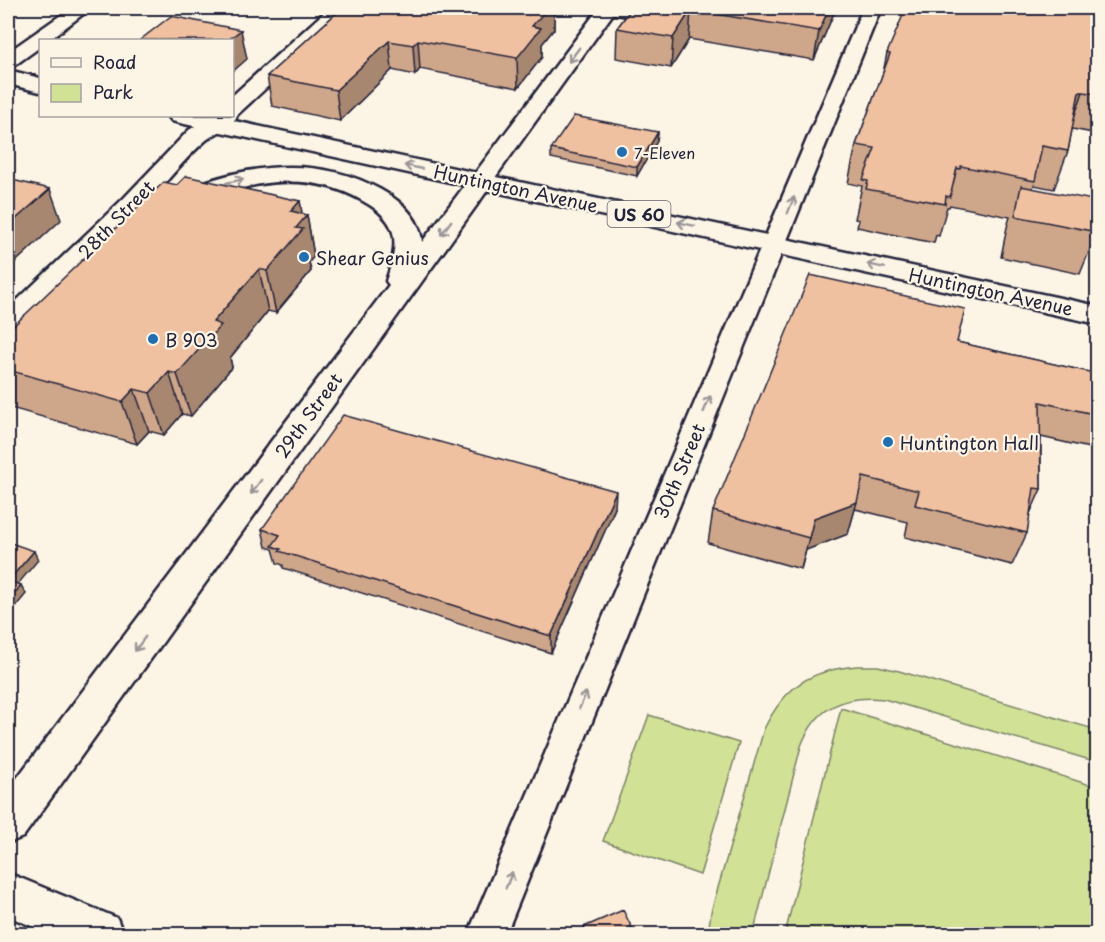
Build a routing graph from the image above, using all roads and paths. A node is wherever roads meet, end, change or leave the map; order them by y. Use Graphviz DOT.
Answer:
graph roads {
  1 [pos="82,8"];
  2 [pos="341,8"];
  3 [pos="872,8"];
  4 [pos="607,9"];
  5 [pos="645,15"];
  6 [pos="8,61"];
  7 [pos="8,77"];
  8 [pos="39,85"];
  9 [pos="234,108"];
  10 [pos="224,117"];
  11 [pos="229,117"];
  12 [pos="481,181"];
  13 [pos="776,244"];
  14 [pos="87,249"];
  15 [pos="395,297"];
  16 [pos="1098,315"];
  17 [pos="8,325"];
  18 [pos="8,823"];
  19 [pos="8,894"];
  20 [pos="101,934"];
  21 [pos="487,934"];
  1 -- 6 [label="street"];
  2 -- 9 [label="main road, 28th Street"];
  13 -- 3 [label="street, 30th Street, one-way"];
  4 -- 5 [label="lane"];
  4 -- 12 [label="street, 29th Street, one-way"];
  7 -- 8 [label="main road"];
  10 -- 14 [label="main road, 28th Street"];
  12 -- 11 [label="main road, Huntington Avenue / US 60, one-way"];
  13 -- 12 [label="main road, Huntington Avenue / US 60, one-way"];
  12 -- 15 [label="main road, 29th Street, one-way"];
  16 -- 13 [label="main road, Huntington Avenue / US 60, one-way"];
  21 -- 13 [label="street, 30th Street, one-way"];
  14 -- 15 [label="main road, one-way"];
  14 -- 17 [label="main road, 28th Street"];
  15 -- 18 [label="main road, 29th Street, one-way"];
  19 -- 20 [label="main road"];
}
